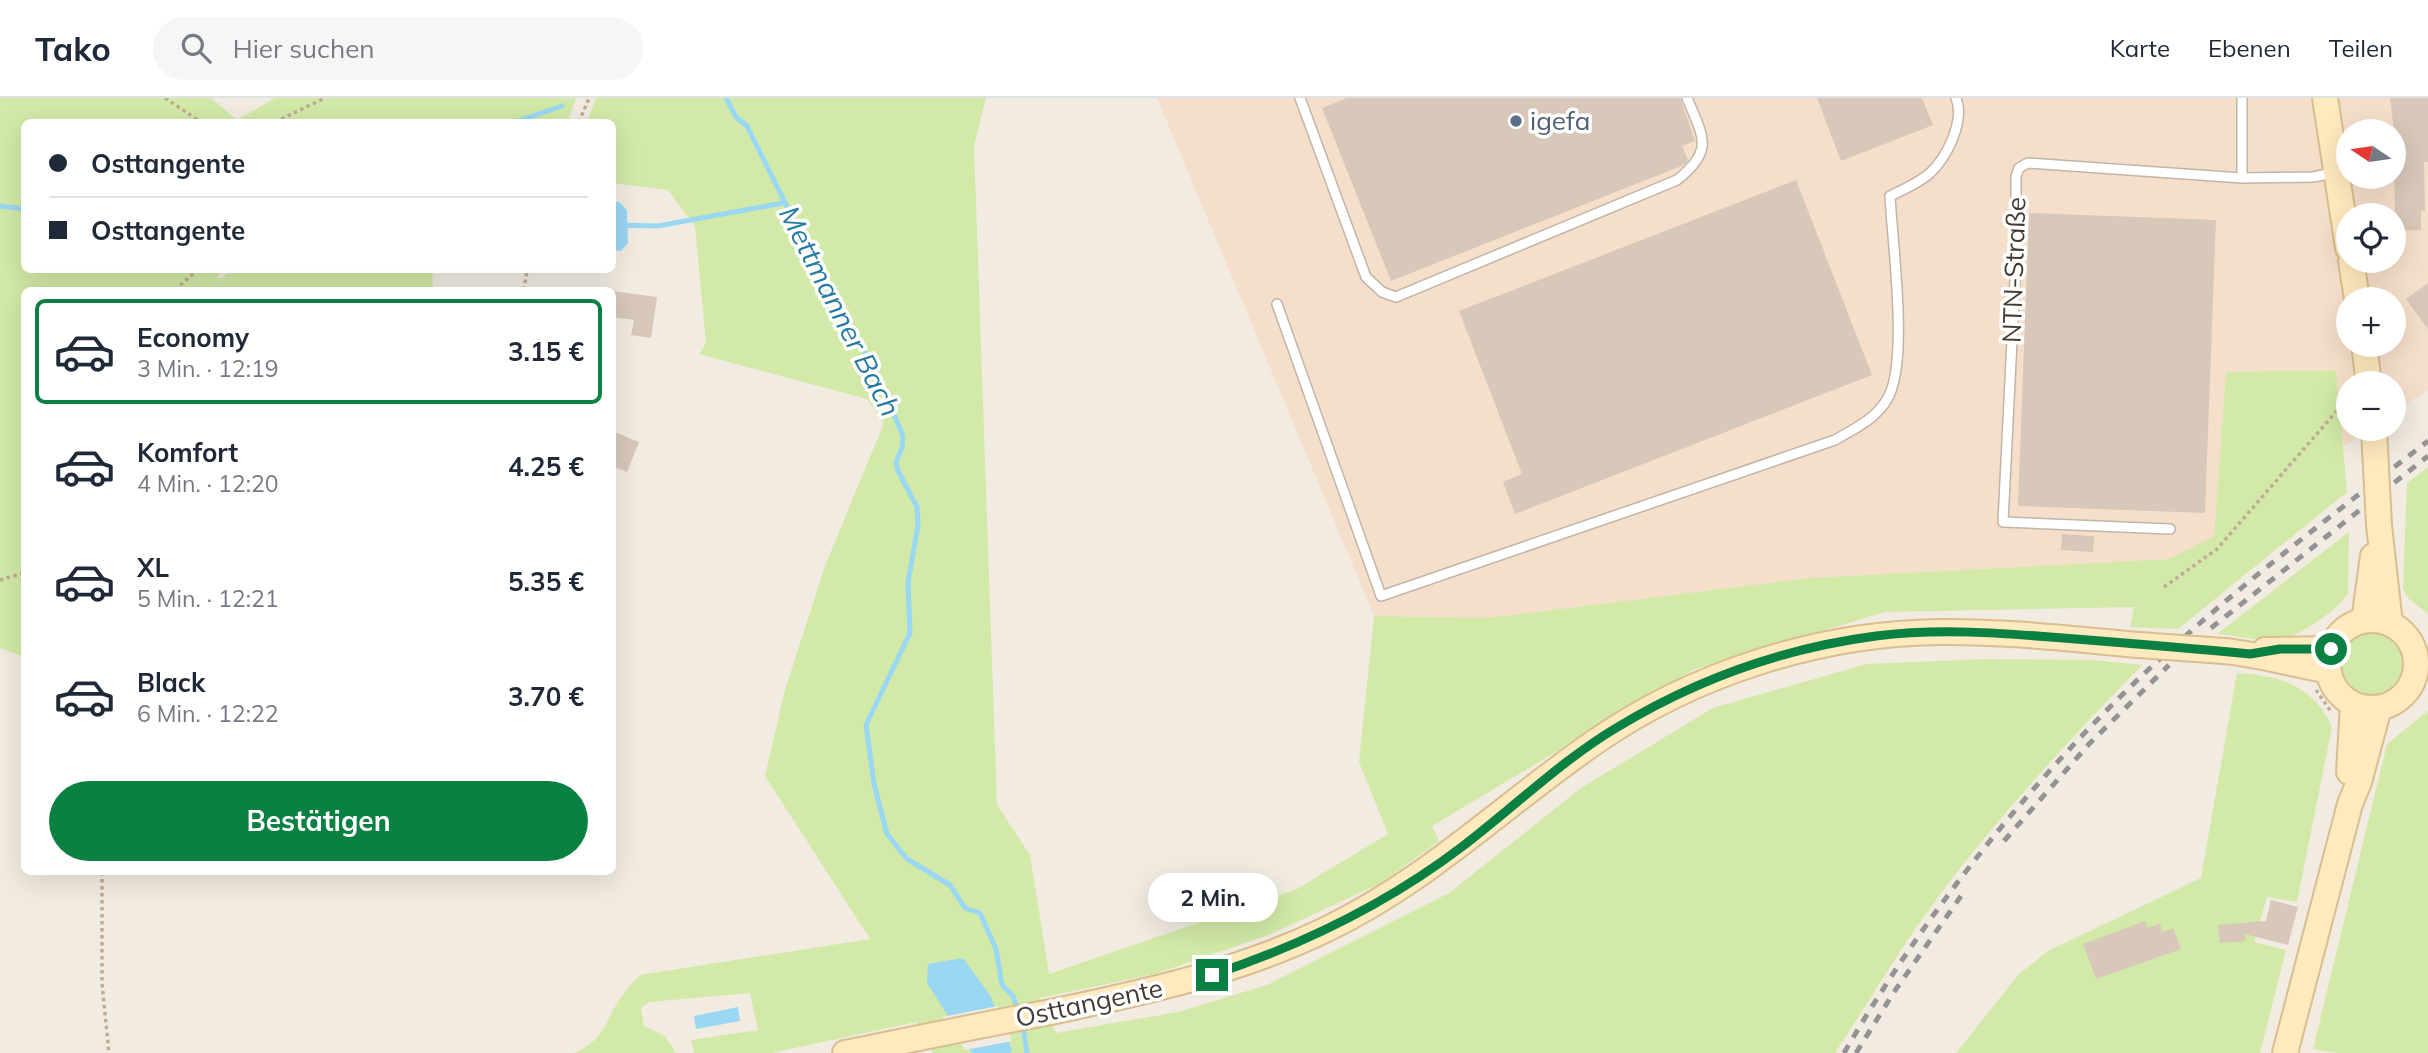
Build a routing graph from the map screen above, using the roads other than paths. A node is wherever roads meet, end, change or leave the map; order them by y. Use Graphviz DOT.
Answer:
graph roads {
  1 [pos="1300,98"];
  2 [pos="1687,98"];
  3 [pos="1956,98"];
  4 [pos="2242,98"];
  5 [pos="2325,98"];
  6 [pos="2335,173"];
  7 [pos="2242,178"];
  8 [pos="2340,203"];
  9 [pos="1278,304"];
  10 [pos="2375,441"];
  11 [pos="2170,529"];
  12 [pos="2379,529"];
  13 [pos="2364,621"];
  14 [pos="2390,624"];
  15 [pos="2323,667"];
  16 [pos="2379,708"];
  17 [pos="2344,711"];
  18 [pos="2350,804"];
  19 [pos="845,1053"];
  20 [pos="2285,1053"];
  1 -- 2 [label="lane"];
  3 -- 9 [label="lane"];
  4 -- 7 [label="lane"];
  5 -- 6 [label="main road"];
  6 -- 7 [label="lane, NTN-Straße"];
  6 -- 8 [label="main road"];
  7 -- 11 [label="lane, NTN-Straße"];
  10 -- 12 [label="main road, bridge"];
  12 -- 13 [label="main road"];
  12 -- 14 [label="main road"];
  13 -- 14 [label="main road"];
  13 -- 15 [label="main road"];
  14 -- 16 [label="main road"];
  15 -- 17 [label="main road"];
  15 -- 19 [label="main road, Osttangente, bridge"];
  16 -- 17 [label="main road"];
  16 -- 18 [label="main road"];
  17 -- 18 [label="main road"];
  18 -- 20 [label="main road"];
}
